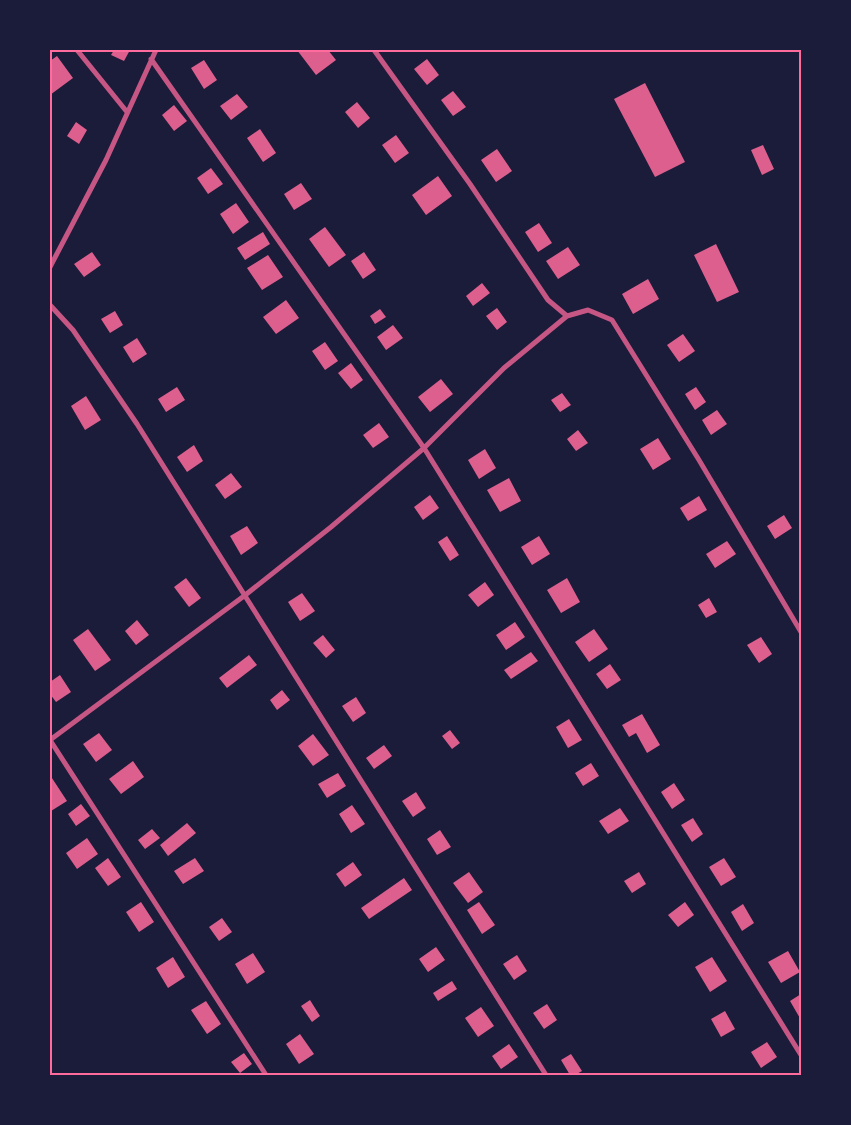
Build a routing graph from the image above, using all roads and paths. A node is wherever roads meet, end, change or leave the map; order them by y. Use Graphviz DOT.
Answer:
graph roads {
  1 [pos="77,50"];
  2 [pos="156,50"];
  3 [pos="374,50"];
  4 [pos="151,59"];
  5 [pos="127,112"];
  6 [pos="50,267"];
  7 [pos="50,305"];
  8 [pos="567,316"];
  9 [pos="424,448"];
  10 [pos="244,596"];
  11 [pos="801,632"];
  12 [pos="50,740"];
  13 [pos="801,1055"];
  14 [pos="266,1075"];
  15 [pos="546,1075"];
  1 -- 5 [label="street"];
  2 -- 4 [label="street"];
  3 -- 8 [label="street"];
  4 -- 5 [label="street"];
  4 -- 9 [label="street"];
  5 -- 6 [label="street"];
  7 -- 10 [label="street"];
  8 -- 9 [label="street"];
  8 -- 11 [label="street"];
  9 -- 10 [label="street"];
  9 -- 13 [label="street"];
  10 -- 12 [label="street"];
  10 -- 15 [label="street"];
  12 -- 14 [label="street"];
}
